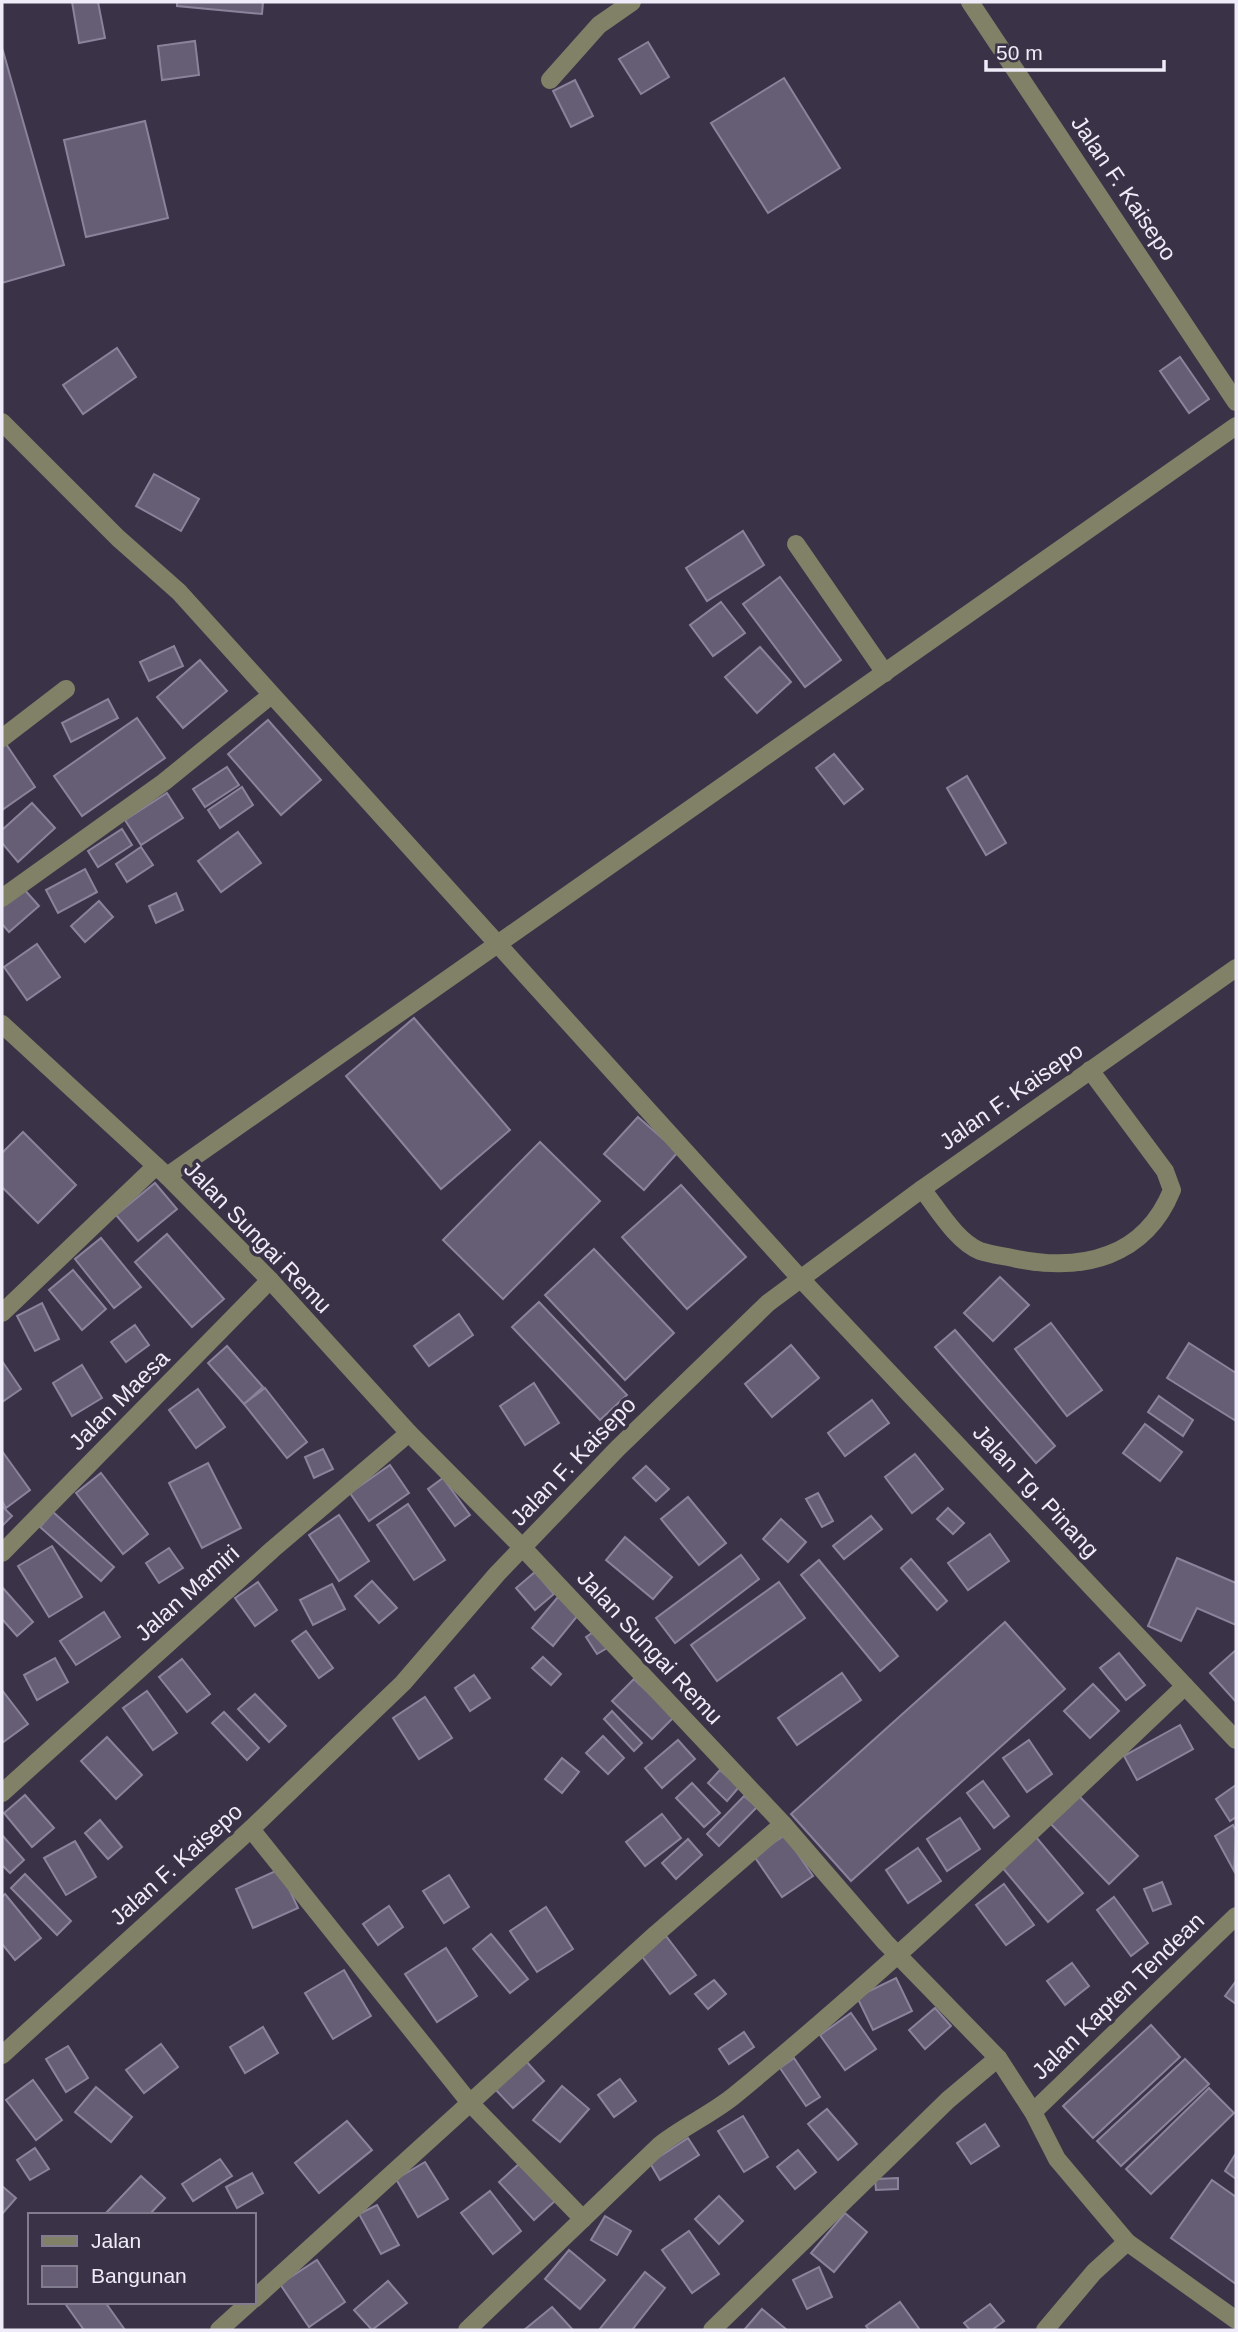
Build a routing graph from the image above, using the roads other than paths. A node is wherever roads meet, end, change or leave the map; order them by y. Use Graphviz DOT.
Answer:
graph roads {
  1 [pos="632,2"];
  2 [pos="970,2"];
  3 [pos="550,80"];
  4 [pos="1236,402"];
  5 [pos="2,422"];
  6 [pos="1236,426"];
  7 [pos="796,544"];
  8 [pos="885,673"];
  9 [pos="66,689"];
  10 [pos="270,696"];
  11 [pos="2,737"];
  12 [pos="2,898"];
  13 [pos="496,944"];
  14 [pos="1236,968"];
  15 [pos="2,1024"];
  16 [pos="1090,1070"];
  17 [pos="161,1171"];
  18 [pos="922,1189"];
  19 [pos="799,1277"];
  20 [pos="270,1280"];
  21 [pos="2,1313"];
  22 [pos="409,1433"];
  23 [pos="523,1548"];
  24 [pos="2,1553"];
  25 [pos="1185,1686"];
  26 [pos="1236,1740"];
  27 [pos="2,1793"];
  28 [pos="783,1825"];
  29 [pos="251,1829"];
  30 [pos="1236,1916"];
  31 [pos="899,1956"];
  32 [pos="2,2056"];
  33 [pos="998,2058"];
  34 [pos="470,2103"];
  35 [pos="1033,2112"];
  36 [pos="583,2219"];
  37 [pos="1127,2242"];
  38 [pos="256,2297"];
  39 [pos="249,2304"];
  40 [pos="1236,2320"];
  41 [pos="219,2330"];
  42 [pos="467,2330"];
  43 [pos="712,2330"];
  44 [pos="1045,2330"];
  1 -- 3 [label="street"];
  2 -- 4 [label="street, Jalan F. Kaisepo"];
  5 -- 10 [label="street, Jalan Tg. Pinang"];
  6 -- 8 [label="street"];
  7 -- 8 [label="street"];
  8 -- 13 [label="street"];
  9 -- 11 [label="street"];
  10 -- 12 [label="street"];
  10 -- 13 [label="street, Jalan Tg. Pinang"];
  13 -- 17 [label="street"];
  13 -- 19 [label="street, Jalan Tg. Pinang"];
  14 -- 16 [label="street, Jalan F. Kaisepo"];
  15 -- 17 [label="street, Jalan Sungai Remu"];
  16 -- 18 [label="street, Jalan F. Kaisepo"];
  16 -- 18 [label="street"];
  17 -- 20 [label="street, Jalan Sungai Remu"];
  17 -- 21 [label="street"];
  18 -- 19 [label="street, Jalan F. Kaisepo"];
  19 -- 23 [label="street, Jalan F. Kaisepo"];
  19 -- 25 [label="street, Jalan Tg. Pinang"];
  20 -- 22 [label="street, Jalan Sungai Remu"];
  20 -- 24 [label="street, Jalan Maesa"];
  22 -- 23 [label="street, Jalan Sungai Remu"];
  22 -- 27 [label="street, Jalan Mamiri"];
  23 -- 28 [label="street, Jalan Sungai Remu"];
  23 -- 29 [label="street, Jalan F. Kaisepo"];
  25 -- 26 [label="street, Jalan Tg. Pinang"];
  25 -- 31 [label="street"];
  28 -- 31 [label="street, Jalan Sungai Remu"];
  28 -- 34 [label="street"];
  29 -- 32 [label="street, Jalan F. Kaisepo"];
  29 -- 34 [label="street"];
  30 -- 35 [label="street, Jalan Kapten Tendean"];
  31 -- 33 [label="street, Jalan Sungai Remu"];
  31 -- 36 [label="street"];
  33 -- 35 [label="street, Jalan Sungai Remu"];
  33 -- 43 [label="street"];
  34 -- 36 [label="street"];
  34 -- 38 [label="street"];
  35 -- 37 [label="street, Jalan Sungai Remu"];
  36 -- 42 [label="street"];
  37 -- 40 [label="street, Jalan Sungai Remu"];
  37 -- 44 [label="street"];
  39 -- 41 [label="street"];
}
